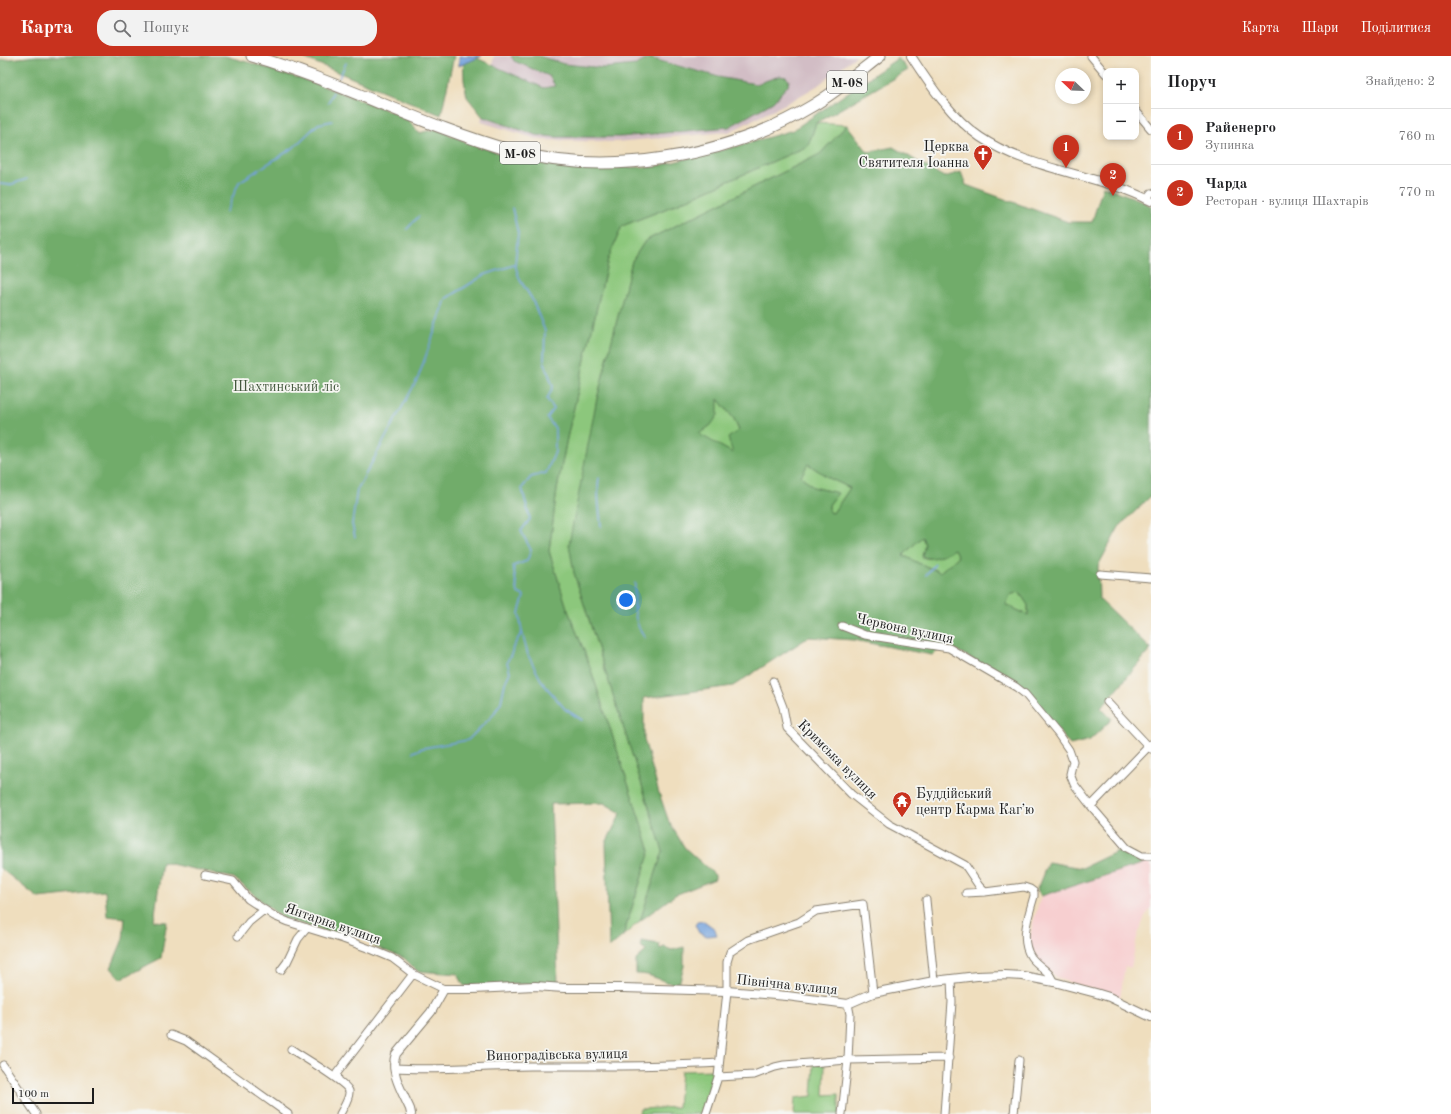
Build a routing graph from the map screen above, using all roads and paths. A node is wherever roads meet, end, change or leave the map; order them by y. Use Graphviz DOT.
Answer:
graph roads {
  1 [pos="252,56"];
  2 [pos="880,56"];
  3 [pos="911,56"];
  4 [pos="1091,56"];
  5 [pos="1103,70"];
  6 [pos="1139,114"];
  7 [pos="1151,129"];
  8 [pos="1149,198"];
  9 [pos="1100,574"];
  10 [pos="1150,578"];
  11 [pos="842,626"];
  12 [pos="773,681"];
  13 [pos="1107,702"];
  14 [pos="1150,747"];
  15 [pos="1091,806"];
  16 [pos="1150,856"];
  17 [pos="205,875"];
  18 [pos="985,892"];
  19 [pos="966,893"];
  20 [pos="926,900"];
  21 [pos="264,910"];
  22 [pos="307,928"];
  23 [pos="238,936"];
  24 [pos="281,970"];
  25 [pos="413,974"];
  26 [pos="951,979"];
  27 [pos="934,981"];
  28 [pos="1054,982"];
  29 [pos="444,989"];
  30 [pos="727,991"];
  31 [pos="874,993"];
  32 [pos="848,1004"];
  33 [pos="1151,1018"];
  34 [pos="171,1035"];
  35 [pos="291,1049"];
  36 [pos="949,1058"];
  37 [pos="848,1060"];
  38 [pos="1019,1060"];
  39 [pos="719,1063"];
  40 [pos="2,1065"];
  41 [pos="394,1068"];
  42 [pos="718,1077"];
  43 [pos="338,1079"];
  44 [pos="36,1114"];
  45 [pos="288,1114"];
  46 [pos="340,1114"];
  47 [pos="412,1114"];
  48 [pos="706,1114"];
  49 [pos="842,1114"];
  50 [pos="944,1114"];
  51 [pos="1014,1114"];
  1 -- 2 [label="highway, М-08"];
  3 -- 8 [label="street"];
  4 -- 5 [label="street"];
  6 -- 7 [label="street"];
  9 -- 10 [label="street"];
  11 -- 15 [label="street, Червона вулиця"];
  12 -- 18 [label="street, Кримська вулиця"];
  13 -- 14 [label="street"];
  14 -- 15 [label="street"];
  15 -- 16 [label="street, Червона вулиця"];
  17 -- 21 [label="street, Янтарна вулиця"];
  18 -- 19 [label="street"];
  18 -- 28 [label="street"];
  20 -- 27 [label="street"];
  21 -- 22 [label="street, Янтарна вулиця"];
  21 -- 23 [label="street"];
  22 -- 24 [label="street"];
  22 -- 25 [label="street, Янтарна вулиця"];
  25 -- 29 [label="street, Північна вулиця"];
  25 -- 43 [label="street"];
  26 -- 27 [label="street, Північна вулиця"];
  26 -- 28 [label="street, Північна вулиця"];
  26 -- 36 [label="street"];
  27 -- 31 [label="street, Північна вулиця"];
  28 -- 33 [label="street, Північна вулиця"];
  29 -- 30 [label="street, Північна вулиця"];
  29 -- 41 [label="street"];
  30 -- 31 [label="street"];
  30 -- 32 [label="street, Північна вулиця"];
  30 -- 39 [label="street"];
  31 -- 32 [label="street, Північна вулиця"];
  32 -- 37 [label="street"];
  34 -- 45 [label="street"];
  35 -- 43 [label="street"];
  36 -- 37 [label="street"];
  36 -- 50 [label="street"];
  37 -- 42 [label="street"];
  37 -- 49 [label="street"];
  38 -- 51 [label="street"];
  39 -- 41 [label="street, Виноградівська вулиця"];
  39 -- 42 [label="street"];
  40 -- 44 [label="street"];
  41 -- 47 [label="street"];
  42 -- 48 [label="street"];
  43 -- 46 [label="street"];
}
